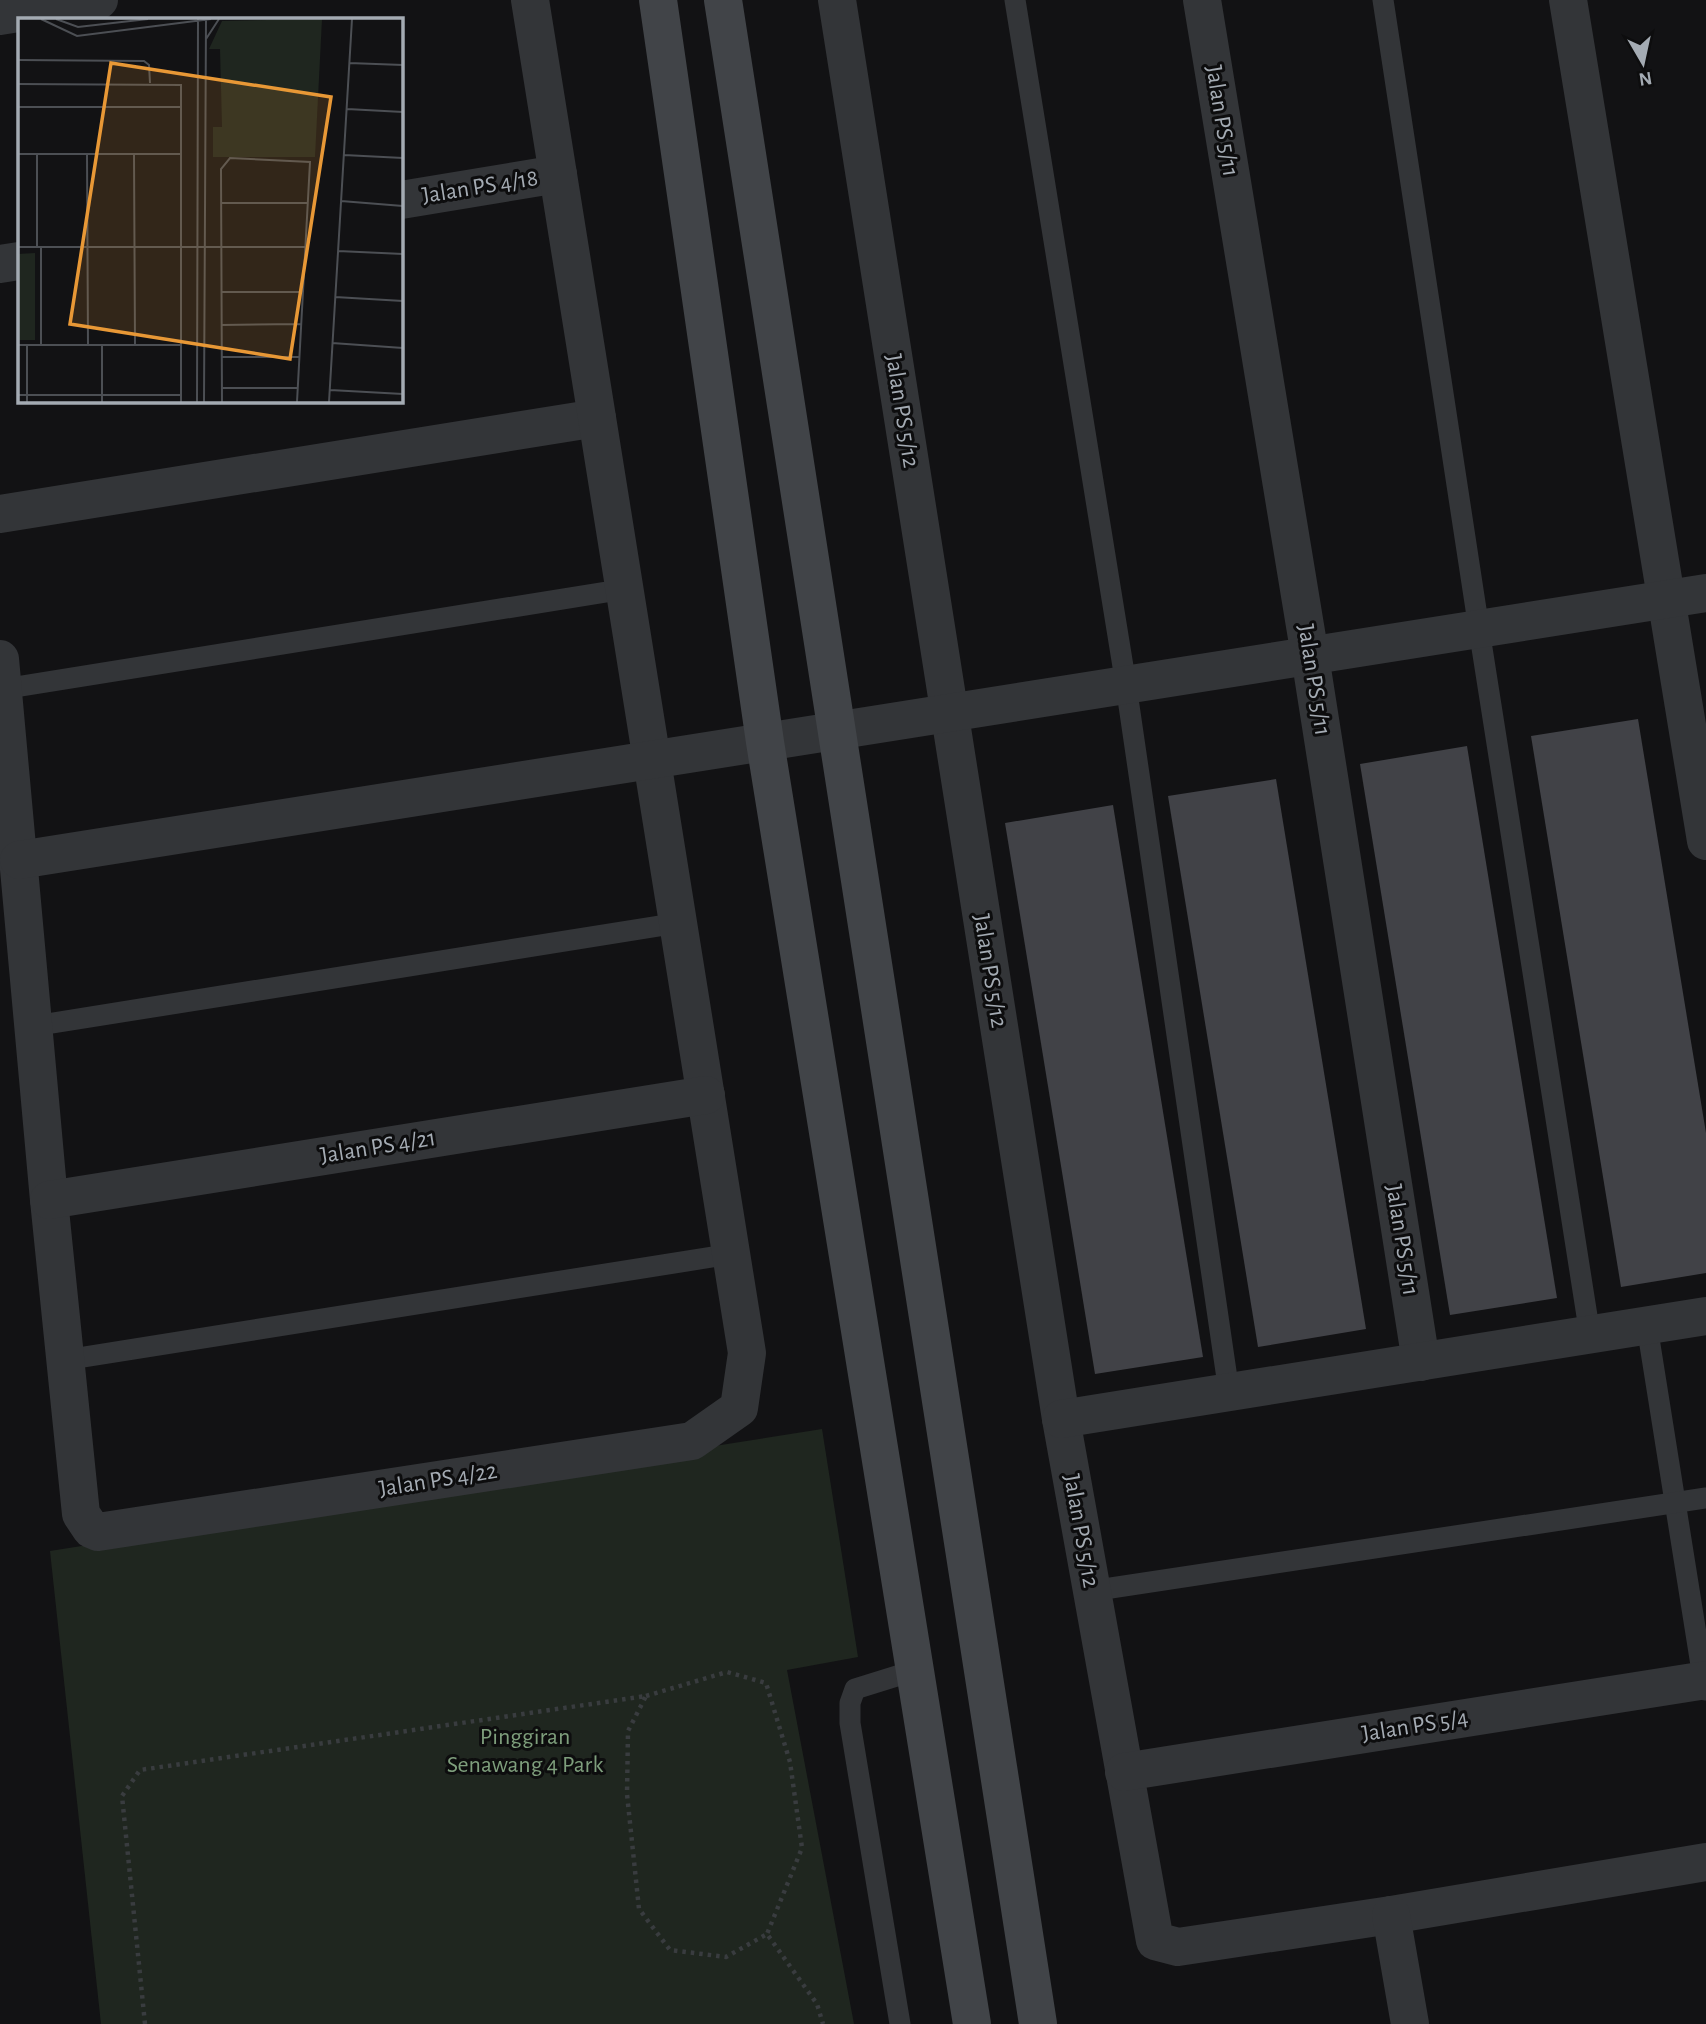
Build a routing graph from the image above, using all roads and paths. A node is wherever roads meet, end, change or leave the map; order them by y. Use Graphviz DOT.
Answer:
graph roads {
  1 [pos="99,0"];
  2 [pos="530,0"];
  3 [pos="658,0"];
  4 [pos="723,0"];
  5 [pos="837,0"];
  6 [pos="1016,0"];
  7 [pos="1202,0"];
  8 [pos="1383,0"];
  9 [pos="1568,0"];
  10 [pos="0,16"];
  11 [pos="558,174"];
  12 [pos="402,200"];
  13 [pos="18,261"];
  14 [pos="0,264"];
  15 [pos="597,418"];
  16 [pos="0,514"];
  17 [pos="625,589"];
  18 [pos="1706,593"];
  19 [pos="1668,599"];
  20 [pos="1479,629"];
  21 [pos="1310,656"];
  22 [pos="1,674"];
  23 [pos="1126,685"];
  24 [pos="950,713"];
  25 [pos="838,731"];
  26 [pos="765,742"];
  27 [pos="652,758"];
  28 [pos="1706,841"];
  29 [pos="19,860"];
  30 [pos="678,923"];
  31 [pos="34,1026"];
  32 [pos="706,1095"];
  33 [pos="49,1200"];
  34 [pos="731,1254"];
  35 [pos="1706,1316"];
  36 [pos="1647,1326"];
  37 [pos="1590,1335"];
  38 [pos="65,1360"];
  39 [pos="1421,1362"];
  40 [pos="1229,1392"];
  41 [pos="1061,1419"];
  42 [pos="1706,1498"];
  43 [pos="1675,1503"];
  44 [pos="1091,1591"];
  45 [pos="916,1670"];
  46 [pos="1705,1685"];
  47 [pos="646,1696"];
  48 [pos="1124,1772"];
  49 [pos="1706,1862"];
  50 [pos="1391,1915"];
  51 [pos="767,1934"];
  52 [pos="145,2024"];
  53 [pos="823,2024"];
  54 [pos="900,2024"];
  55 [pos="972,2024"];
  56 [pos="1038,2024"];
  57 [pos="1410,2024"];
  1 -- 10 [label="street"];
  2 -- 11 [label="street"];
  3 -- 26 [label="street"];
  4 -- 25 [label="street"];
  5 -- 24 [label="street, Jalan PS 5/12"];
  6 -- 23 [label="lane"];
  7 -- 21 [label="street, Jalan PS 5/11"];
  8 -- 20 [label="lane"];
  9 -- 19 [label="street"];
  11 -- 12 [label="street, Jalan PS 4/18"];
  11 -- 15 [label="street"];
  13 -- 14 [label="street"];
  15 -- 16 [label="street"];
  15 -- 17 [label="street"];
  17 -- 22 [label="lane"];
  17 -- 27 [label="street"];
  18 -- 19 [label="street"];
  19 -- 20 [label="street"];
  19 -- 28 [label="street"];
  20 -- 21 [label="street"];
  20 -- 37 [label="lane"];
  21 -- 23 [label="street"];
  21 -- 39 [label="street, Jalan PS 5/11"];
  22 -- 29 [label="street"];
  23 -- 24 [label="street"];
  23 -- 40 [label="lane"];
  24 -- 25 [label="street"];
  24 -- 41 [label="street, Jalan PS 5/12"];
  25 -- 26 [label="street"];
  25 -- 56 [label="street"];
  26 -- 27 [label="street"];
  26 -- 45 [label="street"];
  27 -- 29 [label="street"];
  27 -- 30 [label="street"];
  29 -- 31 [label="street"];
  30 -- 31 [label="lane"];
  30 -- 32 [label="street"];
  31 -- 33 [label="street"];
  32 -- 33 [label="street, Jalan PS 4/21"];
  32 -- 34 [label="street"];
  33 -- 38 [label="street"];
  34 -- 38 [label="lane"];
  34 -- 38 [label="street, Jalan PS 4/22"];
  35 -- 36 [label="street"];
  36 -- 37 [label="street"];
  36 -- 43 [label="lane"];
  37 -- 39 [label="street"];
  39 -- 40 [label="street"];
  40 -- 41 [label="street"];
  41 -- 44 [label="street, Jalan PS 5/12"];
  42 -- 43 [label="lane"];
  43 -- 44 [label="lane"];
  43 -- 46 [label="lane"];
  44 -- 48 [label="street, Jalan PS 5/12"];
  45 -- 54 [label="lane"];
  45 -- 55 [label="street"];
  46 -- 48 [label="street, Jalan PS 5/4"];
  47 -- 51 [label="path"];
  47 -- 51 [label="path"];
  47 -- 52 [label="path"];
  48 -- 50 [label="street, Jalan PS 5/12"];
  49 -- 50 [label="street"];
  50 -- 57 [label="street"];
  51 -- 53 [label="path"];
}
